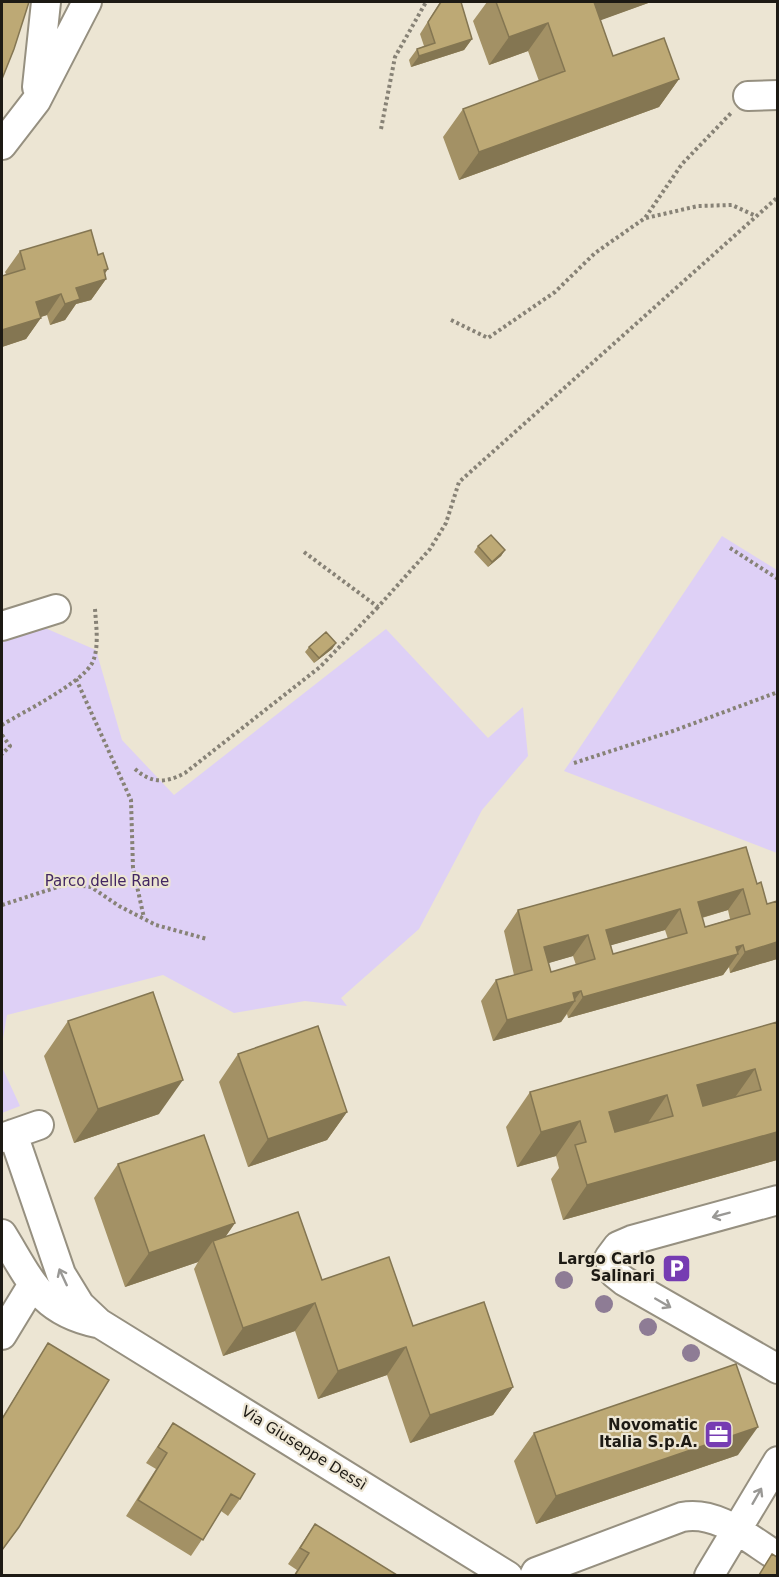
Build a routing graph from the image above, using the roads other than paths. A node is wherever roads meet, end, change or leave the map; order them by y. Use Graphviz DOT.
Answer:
graph roads {
  1 [pos="46,2"];
  2 [pos="87,2"];
  3 [pos="777,95"];
  4 [pos="748,96"];
  5 [pos="36,101"];
  6 [pos="2,145"];
  7 [pos="56,609"];
  8 [pos="2,626"];
  9 [pos="18,1132"];
  10 [pos="777,1200"];
  11 [pos="2,1234"];
  12 [pos="33,1284"];
  13 [pos="99,1323"];
  14 [pos="2,1335"];
  15 [pos="777,1369"];
  16 [pos="777,1461"];
  17 [pos="737,1532"];
  18 [pos="777,1557"];
  19 [pos="508,1575"];
  20 [pos="534,1575"];
  21 [pos="709,1575"];
  1 -- 5 [label="street"];
  2 -- 5 [label="street"];
  3 -- 4 [label="street"];
  5 -- 6 [label="street"];
  7 -- 8 [label="street"];
  13 -- 9 [label="street, Via Giuseppe Dessì, one-way"];
  10 -- 15 [label="street, one-way"];
  11 -- 12 [label="street, Via Giuseppe Dessì"];
  12 -- 13 [label="street, Via Giuseppe Dessì"];
  12 -- 14 [label="street"];
  13 -- 19 [label="street, Via Giuseppe Dessì"];
  17 -- 16 [label="street, one-way"];
  17 -- 18 [label="street"];
  17 -- 20 [label="street"];
  17 -- 21 [label="street"];
}
